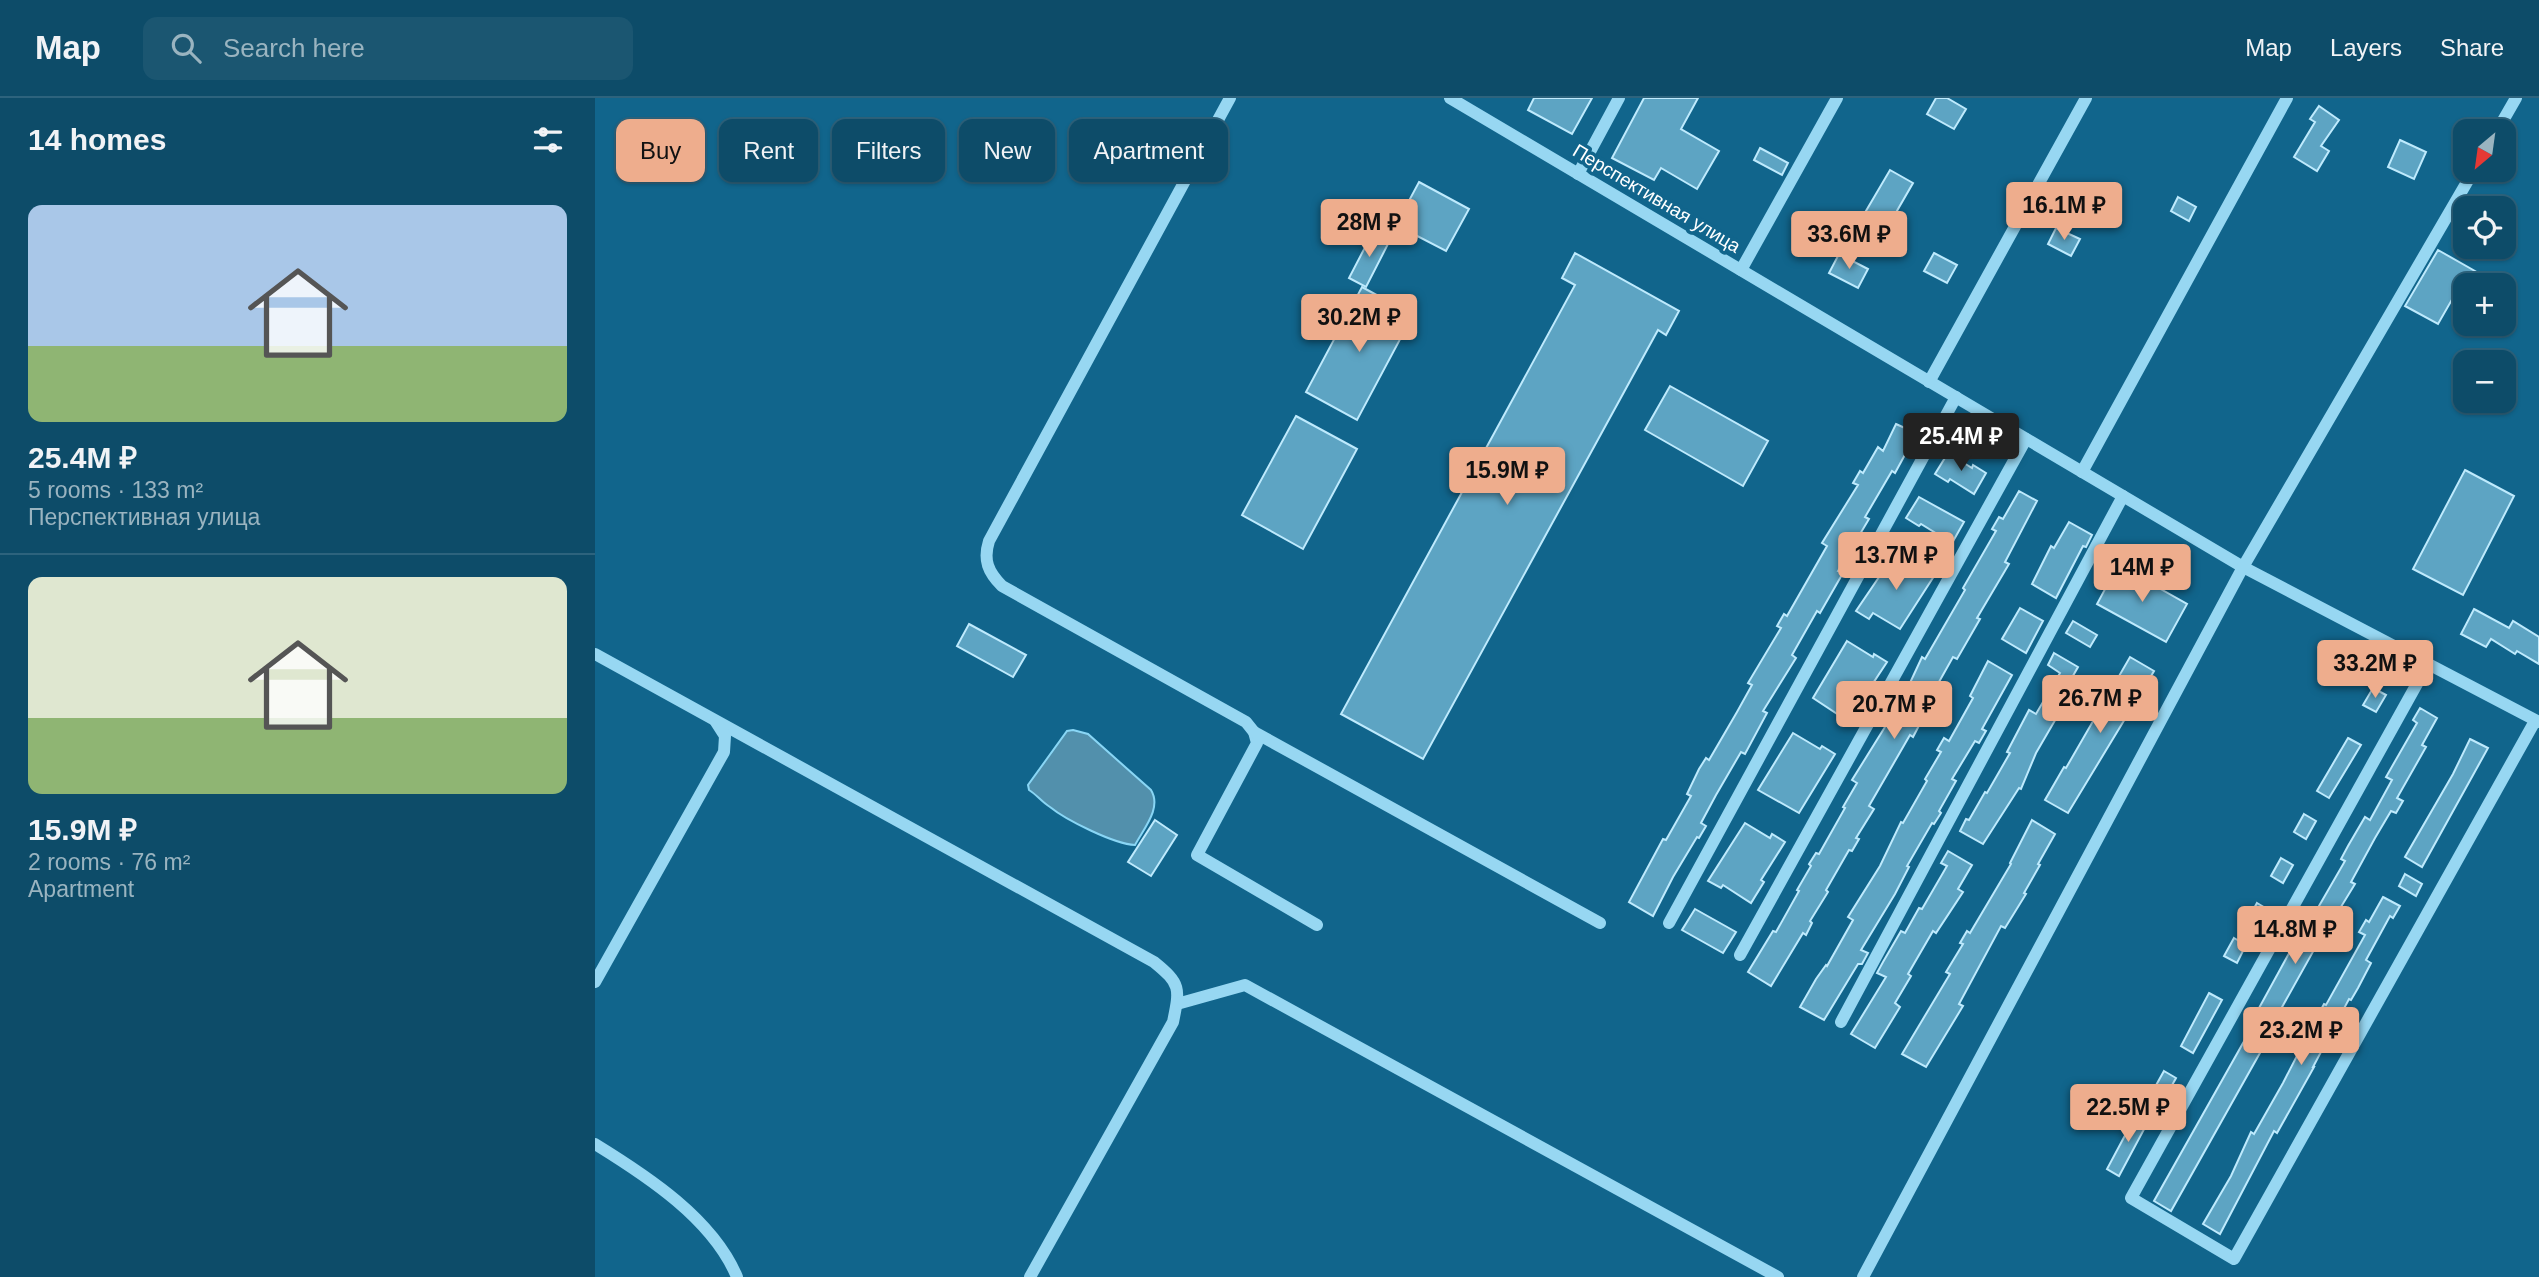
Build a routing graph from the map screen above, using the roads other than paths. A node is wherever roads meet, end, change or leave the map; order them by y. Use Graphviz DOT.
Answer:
graph roads {
  1 [pos="1230,98"];
  2 [pos="1450,98"];
  3 [pos="1619,98"];
  4 [pos="1837,98"];
  5 [pos="2086,98"];
  6 [pos="2287,98"];
  7 [pos="2516,98"];
  8 [pos="2504,119"];
  9 [pos="1578,174"];
  10 [pos="2467,182"];
  11 [pos="1741,270"];
  12 [pos="1929,382"];
  13 [pos="1956,397"];
  14 [pos="2026,439"];
  15 [pos="2082,472"];
  16 [pos="2123,496"];
  17 [pos="2243,567"];
  18 [pos="595,653"];
  19 [pos="2428,664"];
  20 [pos="715,720"];
  21 [pos="2537,721"];
  22 [pos="1254,732"];
  23 [pos="1600,923"];
  24 [pos="1668,923"];
  25 [pos="1317,925"];
  26 [pos="1740,955"];
  27 [pos="595,982"];
  28 [pos="1177,1004"];
  29 [pos="1840,1022"];
  30 [pos="595,1144"];
  31 [pos="737,1277"];
  32 [pos="1030,1277"];
  33 [pos="1778,1277"];
  34 [pos="1863,1277"];
  1 -- 22 [label="street"];
  2 -- 9 [label="street, Перспективная улица"];
  3 -- 9 [label="street"];
  4 -- 11 [label="street"];
  5 -- 12 [label="street"];
  6 -- 15 [label="street"];
  7 -- 8 [label="street"];
  9 -- 11 [label="street, Перспективная улица"];
  10 -- 17 [label="street"];
  11 -- 12 [label="street, Перспективная улица"];
  12 -- 13 [label="street, Перспективная улица"];
  13 -- 14 [label="street, Перспективная улица"];
  13 -- 24 [label="street"];
  14 -- 15 [label="street, Перспективная улица"];
  14 -- 26 [label="street"];
  15 -- 16 [label="street, Перспективная улица"];
  16 -- 17 [label="street, Перспективная улица"];
  16 -- 29 [label="street"];
  17 -- 19 [label="street, Перспективная улица"];
  17 -- 34 [label="street"];
  18 -- 20 [label="street"];
  19 -- 21 [label="street, Перспективная улица"];
  19 -- 21 [label="street"];
  20 -- 27 [label="street"];
  20 -- 28 [label="street"];
  22 -- 23 [label="street"];
  22 -- 25 [label="street"];
  28 -- 32 [label="street"];
  28 -- 33 [label="street"];
  30 -- 31 [label="street"];
}
